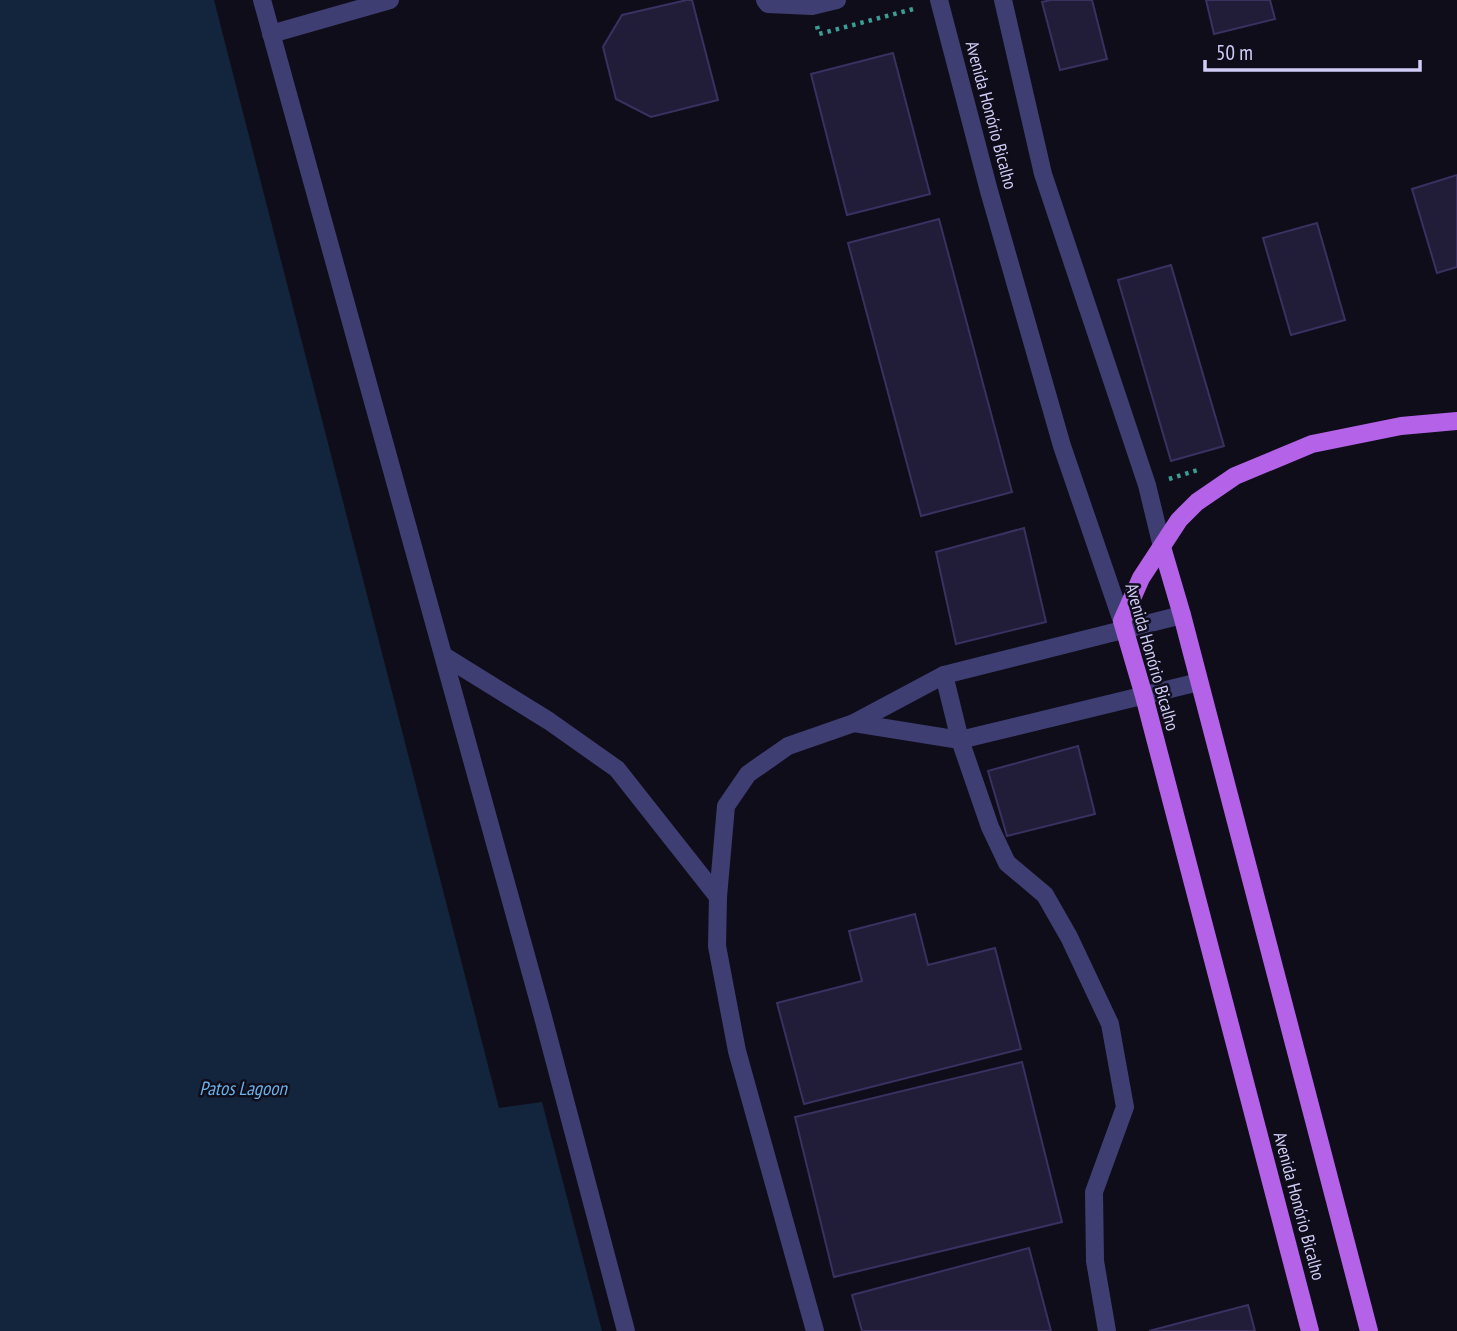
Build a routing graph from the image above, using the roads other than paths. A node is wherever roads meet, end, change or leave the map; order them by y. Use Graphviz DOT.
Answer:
graph roads {
  1 [pos="262,0"];
  2 [pos="390,0"];
  3 [pos="765,0"];
  4 [pos="837,0"];
  5 [pos="939,0"];
  6 [pos="1003,0"];
  7 [pos="271,34"];
  8 [pos="1457,421"];
  9 [pos="1162,547"];
  10 [pos="1182,615"];
  11 [pos="1123,625"];
  12 [pos="444,656"];
  13 [pos="944,675"];
  14 [pos="1199,682"];
  15 [pos="1143,695"];
  16 [pos="854,723"];
  17 [pos="960,740"];
  18 [pos="718,897"];
  19 [pos="626,1331"];
  20 [pos="815,1331"];
  21 [pos="1107,1331"];
  22 [pos="1310,1331"];
  23 [pos="1369,1331"];
  1 -- 7 [label="lane"];
  2 -- 7 [label="lane"];
  3 -- 4 [label="lane"];
  5 -- 11 [label="lane, Avenida Honório Bicalho"];
  6 -- 9 [label="lane, Avenida Honório Bicalho"];
  7 -- 12 [label="lane"];
  8 -- 9 [label="main road"];
  9 -- 10 [label="main road, Avenida Honório Bicalho"];
  9 -- 11 [label="main road"];
  10 -- 11 [label="lane"];
  10 -- 14 [label="main road, Avenida Honório Bicalho"];
  11 -- 13 [label="lane"];
  11 -- 15 [label="main road, Avenida Honório Bicalho"];
  12 -- 18 [label="lane"];
  12 -- 19 [label="lane"];
  13 -- 16 [label="lane"];
  13 -- 17 [label="lane"];
  14 -- 15 [label="lane"];
  14 -- 23 [label="main road, Avenida Honório Bicalho"];
  15 -- 17 [label="lane"];
  15 -- 22 [label="main road, Avenida Honório Bicalho"];
  16 -- 17 [label="lane"];
  16 -- 18 [label="lane"];
  17 -- 21 [label="lane"];
  18 -- 20 [label="lane"];
}
